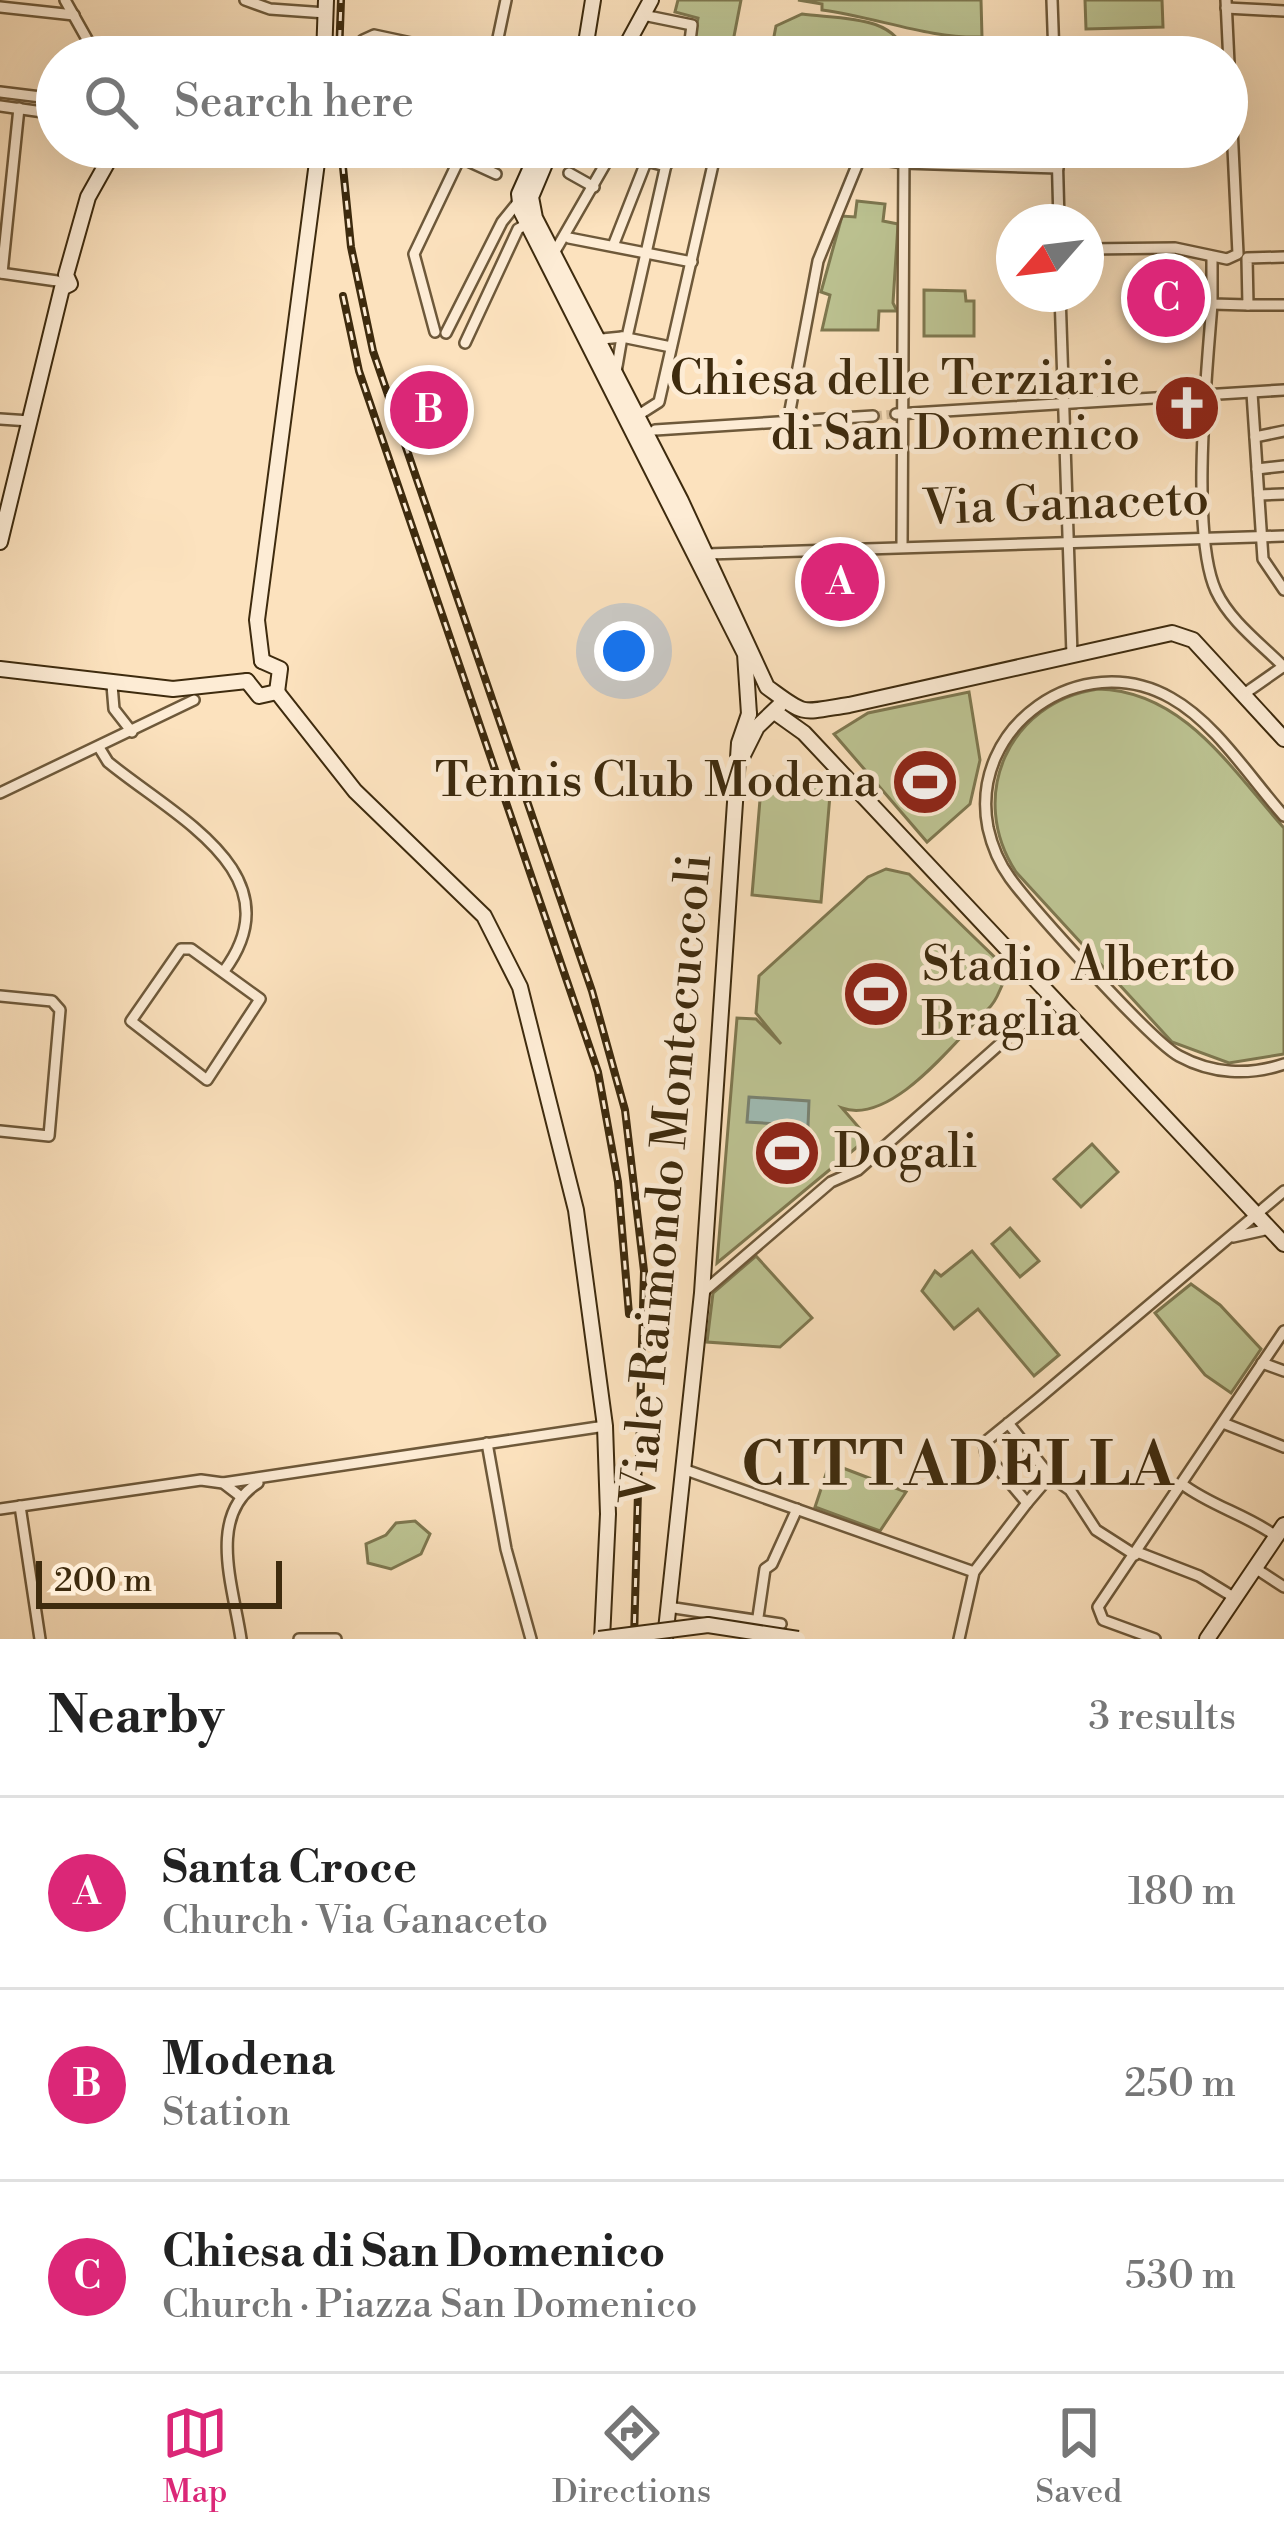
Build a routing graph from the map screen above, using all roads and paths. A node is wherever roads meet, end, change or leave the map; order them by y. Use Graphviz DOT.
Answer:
graph roads {
  1 [pos="65,0"];
  2 [pos="245,0"];
  3 [pos="506,0"];
  4 [pos="593,0"];
  5 [pos="651,0"];
  6 [pos="1052,0"];
  7 [pos="1226,4"];
  8 [pos="326,6"];
  9 [pos="0,7"];
  10 [pos="1284,11"];
  11 [pos="74,15"];
  12 [pos="643,15"];
  13 [pos="86,36"];
  14 [pos="325,36"];
  15 [pos="498,36"];
  16 [pos="587,36"];
  17 [pos="630,36"];
  18 [pos="691,36"];
  19 [pos="1053,36"];
  20 [pos="1227,36"];
  21 [pos="0,92"];
  22 [pos="36,96"];
  23 [pos="0,106"];
  24 [pos="19,108"];
  25 [pos="36,111"];
  26 [pos="104,168"];
  27 [pos="317,168"];
  28 [pos="455,168"];
  29 [pos="486,168"];
  30 [pos="534,168"];
  31 [pos="542,168"];
  32 [pos="605,168"];
  33 [pos="644,168"];
  34 [pos="666,168"];
  35 [pos="713,168"];
  36 [pos="856,168"];
  37 [pos="904,168"];
  38 [pos="1058,168"];
  39 [pos="1237,168"];
  40 [pos="569,173"];
  41 [pos="496,175"];
  42 [pos="594,187"];
  43 [pos="525,201"];
  44 [pos="1059,204"];
  45 [pos="527,224"];
  46 [pos="569,238"];
  47 [pos="613,246"];
  48 [pos="1104,249"];
  49 [pos="647,252"];
  50 [pos="554,253"];
  51 [pos="1243,256"];
  52 [pos="1284,257"];
  53 [pos="1212,259"];
  54 [pos="692,262"];
  55 [pos="1,273"];
  56 [pos="62,281"];
  57 [pos="1212,304"];
  58 [pos="1248,304"];
  59 [pos="1284,305"];
  60 [pos="1060,312"];
  61 [pos="625,337"];
  62 [pos="592,340"];
  63 [pos="465,343"];
  64 [pos="671,347"];
  65 [pos="616,372"];
  66 [pos="1284,390"];
  67 [pos="1206,393"];
  68 [pos="1252,393"];
  69 [pos="1062,402"];
  70 [pos="900,414"];
  71 [pos="637,416"];
  72 [pos="873,416"];
  73 [pos="0,418"];
  74 [pos="30,421"];
  75 [pos="788,421"];
  76 [pos="656,430"];
  77 [pos="1284,431"];
  78 [pos="1255,437"];
  79 [pos="1284,466"];
  80 [pos="1257,470"];
  81 [pos="1284,494"];
  82 [pos="1259,495"];
  83 [pos="1261,533"];
  84 [pos="1207,536"];
  85 [pos="1284,536"];
  86 [pos="1066,541"];
  87 [pos="0,542"];
  88 [pos="902,547"];
  89 [pos="707,554"];
  90 [pos="1266,569"];
  91 [pos="1284,571"];
  92 [pos="1284,590"];
  93 [pos="1072,655"];
  94 [pos="262,661"];
  95 [pos="1284,666"];
  96 [pos="0,669"];
  97 [pos="247,681"];
  98 [pos="112,685"];
  99 [pos="767,687"];
  100 [pos="277,692"];
  101 [pos="748,694"];
  102 [pos="1244,694"];
  103 [pos="194,700"];
  104 [pos="849,705"];
  105 [pos="767,712"];
  106 [pos="792,722"];
  107 [pos="132,733"];
  108 [pos="1284,739"];
  109 [pos="100,749"];
  110 [pos="0,793"];
  111 [pos="1284,816"];
  112 [pos="224,971"];
  113 [pos="0,996"];
  114 [pos="1053,997"];
  115 [pos="1284,1064"];
  116 [pos="0,1131"];
  117 [pos="1284,1191"];
  118 [pos="1257,1214"];
  119 [pos="1271,1230"];
  120 [pos="1223,1241"];
  121 [pos="1284,1244"];
  122 [pos="702,1293"];
  123 [pos="1284,1331"];
  124 [pos="1262,1363"];
  125 [pos="1284,1371"];
  126 [pos="1008,1423"];
  127 [pos="1223,1423"];
  128 [pos="605,1426"];
  129 [pos="488,1443"];
  130 [pos="1284,1447"];
  131 [pos="683,1469"];
  132 [pos="273,1475"];
  133 [pos="1050,1475"];
  134 [pos="223,1483"];
  135 [pos="1182,1484"];
  136 [pos="240,1496"];
  137 [pos="1027,1503"];
  138 [pos="20,1506"];
  139 [pos="0,1509"];
  140 [pos="797,1509"];
  141 [pos="1280,1530"];
  142 [pos="1136,1554"];
  143 [pos="1255,1568"];
  144 [pos="974,1572"];
  145 [pos="1284,1587"];
  146 [pos="1234,1598"];
  147 [pos="668,1607"];
  148 [pos="758,1618"];
  149 [pos="781,1624"];
  150 [pos="243,1638"];
  151 [pos="40,1639"];
  152 [pos="299,1639"];
  153 [pos="335,1639"];
  154 [pos="531,1639"];
  155 [pos="601,1639"];
  156 [pos="652,1639"];
  157 [pos="665,1639"];
  158 [pos="759,1639"];
  159 [pos="798,1639"];
  160 [pos="959,1639"];
  161 [pos="1155,1639"];
  162 [pos="1207,1639"];
  1 -- 11 [label="street"];
  2 -- 8 [label="street"];
  3 -- 15 [label="street"];
  4 -- 16 [label="street"];
  5 -- 12 [label="street"];
  6 -- 19 [label="street"];
  7 -- 10 [label="street"];
  7 -- 20 [label="street"];
  8 -- 14 [label="street"];
  9 -- 11 [label="street"];
  11 -- 13 [label="street"];
  12 -- 17 [label="street"];
  12 -- 18 [label="street"];
  21 -- 22 [label="street"];
  23 -- 24 [label="street"];
  24 -- 25 [label="street"];
  24 -- 55 [label="street"];
  26 -- 56 [label="street"];
  27 -- 94 [label="street"];
  28 -- 43 [label="street"];
  29 -- 41 [label="street"];
  30 -- 43 [label="street"];
  31 -- 43 [label="street"];
  32 -- 42 [label="street"];
  33 -- 47 [label="street"];
  34 -- 49 [label="street"];
  35 -- 54 [label="street"];
  36 -- 75 [label="street"];
  37 -- 70 [label="street"];
  38 -- 44 [label="street"];
  39 -- 51 [label="street"];
  40 -- 42 [label="street"];
  42 -- 50 [label="street"];
  43 -- 45 [label="street"];
  43 -- 50 [label="street"];
  45 -- 62 [label="street"];
  45 -- 63 [label="street"];
  46 -- 47 [label="street"];
  47 -- 49 [label="street"];
  48 -- 53 [label="street"];
  49 -- 54 [label="street"];
  49 -- 61 [label="street"];
  50 -- 62 [label="street"];
  51 -- 52 [label="street"];
  51 -- 53 [label="street"];
  51 -- 58 [label="street"];
  53 -- 57 [label="street"];
  54 -- 64 [label="street"];
  55 -- 56 [label="street"];
  56 -- 74 [label="street"];
  57 -- 58 [label="street"];
  57 -- 67 [label="street"];
  58 -- 59 [label="street"];
  60 -- 69 [label="street"];
  61 -- 62 [label="street"];
  61 -- 64 [label="street"];
  61 -- 65 [label="street"];
  62 -- 65 [label="street"];
  62 -- 101 [label="street, Viale Raimondo Montecuccoli"];
  64 -- 71 [label="street"];
  65 -- 71 [label="street"];
  66 -- 68 [label="street"];
  67 -- 68 [label="street"];
  67 -- 69 [label="street"];
  67 -- 84 [label="street"];
  68 -- 78 [label="street"];
  69 -- 70 [label="street"];
  69 -- 86 [label="street"];
  70 -- 88 [label="street"];
  71 -- 89 [label="street"];
  72 -- 75 [label="street"];
  73 -- 74 [label="street"];
  74 -- 87 [label="street"];
  75 -- 76 [label="street"];
  77 -- 78 [label="street"];
  78 -- 80 [label="street"];
  79 -- 80 [label="street"];
  80 -- 82 [label="street"];
  81 -- 82 [label="street"];
  82 -- 83 [label="street"];
  83 -- 84 [label="street, Via Ganaceto"];
  83 -- 85 [label="street, Via Ganaceto"];
  83 -- 90 [label="street"];
  84 -- 86 [label="street, Via Ganaceto"];
  84 -- 95 [label="street"];
  86 -- 88 [label="street, Via Ganaceto"];
  86 -- 93 [label="street"];
  88 -- 89 [label="street, Via Ganaceto"];
  89 -- 99 [label="street"];
  90 -- 91 [label="street"];
  90 -- 92 [label="street"];
  93 -- 102 [label="street"];
  93 -- 104 [label="street"];
  94 -- 97 [label="street"];
  94 -- 100 [label="street"];
  95 -- 102 [label="street"];
  96 -- 98 [label="street"];
  97 -- 98 [label="street"];
  97 -- 100 [label="street"];
  98 -- 107 [label="street"];
  99 -- 101 [label="street"];
  99 -- 105 [label="street"];
  100 -- 128 [label="street"];
  101 -- 105 [label="street, Viale Raimondo Montecuccoli"];
  102 -- 108 [label="street"];
  103 -- 107 [label="street"];
  104 -- 105 [label="street"];
  104 -- 106 [label="street"];
  105 -- 106 [label="street"];
  105 -- 122 [label="street, Viale Raimondo Montecuccoli"];
  106 -- 114 [label="street"];
  107 -- 109 [label="street"];
  109 -- 110 [label="street"];
  109 -- 112 [label="street"];
  111 -- 115 [label="street"];
  112 -- 112 [label="street"];
  113 -- 116 [label="street"];
  114 -- 118 [label="street"];
  114 -- 122 [label="street"];
  117 -- 118 [label="street"];
  118 -- 119 [label="street"];
  118 -- 120 [label="street"];
  119 -- 120 [label="street"];
  119 -- 121 [label="street"];
  120 -- 126 [label="street"];
  122 -- 131 [label="street, Viale Raimondo Montecuccoli"];
  123 -- 124 [label="street"];
  124 -- 125 [label="street"];
  124 -- 127 [label="street"];
  126 -- 133 [label="street"];
  126 -- 137 [label="street"];
  127 -- 130 [label="street"];
  127 -- 135 [label="street"];
  128 -- 129 [label="street"];
  128 -- 155 [label="street"];
  129 -- 132 [label="street"];
  129 -- 154 [label="street"];
  131 -- 140 [label="street"];
  131 -- 147 [label="street, Viale Raimondo Montecuccoli"];
  132 -- 134 [label="street"];
  132 -- 136 [label="street"];
  133 -- 137 [label="street"];
  133 -- 142 [label="street"];
  134 -- 136 [label="street"];
  134 -- 138 [label="street"];
  135 -- 141 [label="street"];
  135 -- 142 [label="street"];
  136 -- 150 [label="street"];
  137 -- 144 [label="street"];
  138 -- 139 [label="street"];
  138 -- 151 [label="street"];
  140 -- 144 [label="street"];
  140 -- 148 [label="street"];
  141 -- 143 [label="street"];
  142 -- 146 [label="street"];
  142 -- 161 [label="street"];
  143 -- 145 [label="street"];
  143 -- 146 [label="street"];
  144 -- 160 [label="street"];
  146 -- 162 [label="street"];
  147 -- 148 [label="street"];
  147 -- 157 [label="street, Viale Raimondo Montecuccoli"];
  148 -- 149 [label="street"];
  152 -- 153 [label="street"];
  155 -- 159 [label="street, bridge"];
  156 -- 158 [label="street, bridge"];
}
